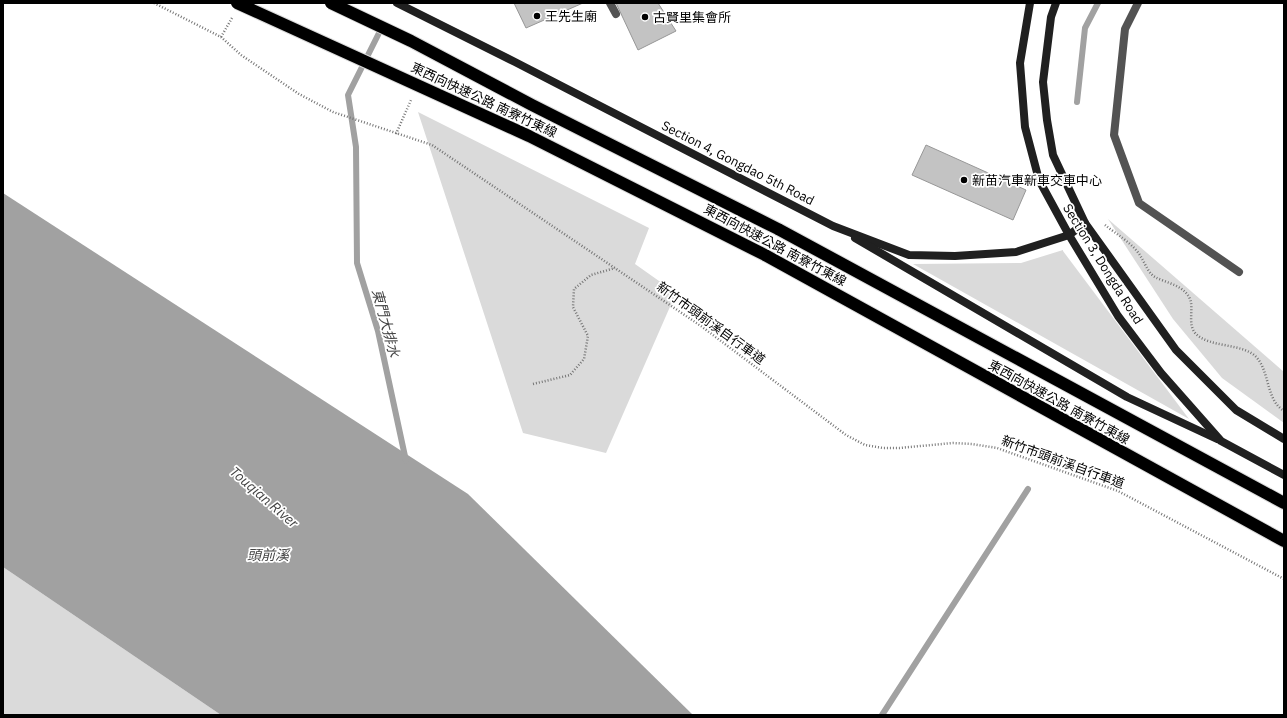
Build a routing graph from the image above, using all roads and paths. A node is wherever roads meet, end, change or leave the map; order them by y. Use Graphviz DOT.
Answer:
graph roads {
  1 [pos="154,3"];
  2 [pos="238,3"];
  3 [pos="330,3"];
  4 [pos="397,3"];
  5 [pos="610,3"];
  6 [pos="1030,3"];
  7 [pos="1056,3"];
  8 [pos="1138,3"];
  9 [pos="616,14"];
  10 [pos="1085,223"];
  11 [pos="833,226"];
  12 [pos="1069,235"];
  13 [pos="615,268"];
  14 [pos="1239,272"];
  15 [pos="533,384"];
  16 [pos="1284,411"];
  17 [pos="1284,439"];
  18 [pos="1221,441"];
  19 [pos="1284,475"];
  20 [pos="1284,503"];
  21 [pos="1284,541"];
  22 [pos="1284,580"];
  1 -- 13 [label="path, 新竹市頭前溪自行車道"];
  2 -- 21 [label="highway, 東西向快速公路 南寮竹東線, bridge"];
  3 -- 20 [label="highway, 東西向快速公路 南寮竹東線, bridge"];
  4 -- 11 [label="street, Section 4, Gongdao 5th Road"];
  5 -- 9 [label="lane"];
  6 -- 12 [label="street, Section 3, Dongda Road"];
  7 -- 10 [label="street, Section 3, Dongda Road"];
  8 -- 14 [label="lane"];
  10 -- 12 [label="street, Section 4, Gongdao 5th Road"];
  10 -- 16 [label="path"];
  10 -- 17 [label="street, Section 3, Dongda Road"];
  11 -- 12 [label="street, Section 4, Gongdao 5th Road"];
  11 -- 18 [label="street"];
  12 -- 18 [label="street, Section 3, Dongda Road"];
  13 -- 15 [label="path"];
  13 -- 22 [label="path, 新竹市頭前溪自行車道"];
  18 -- 19 [label="street, Section 3, Dongda Road"];
}
